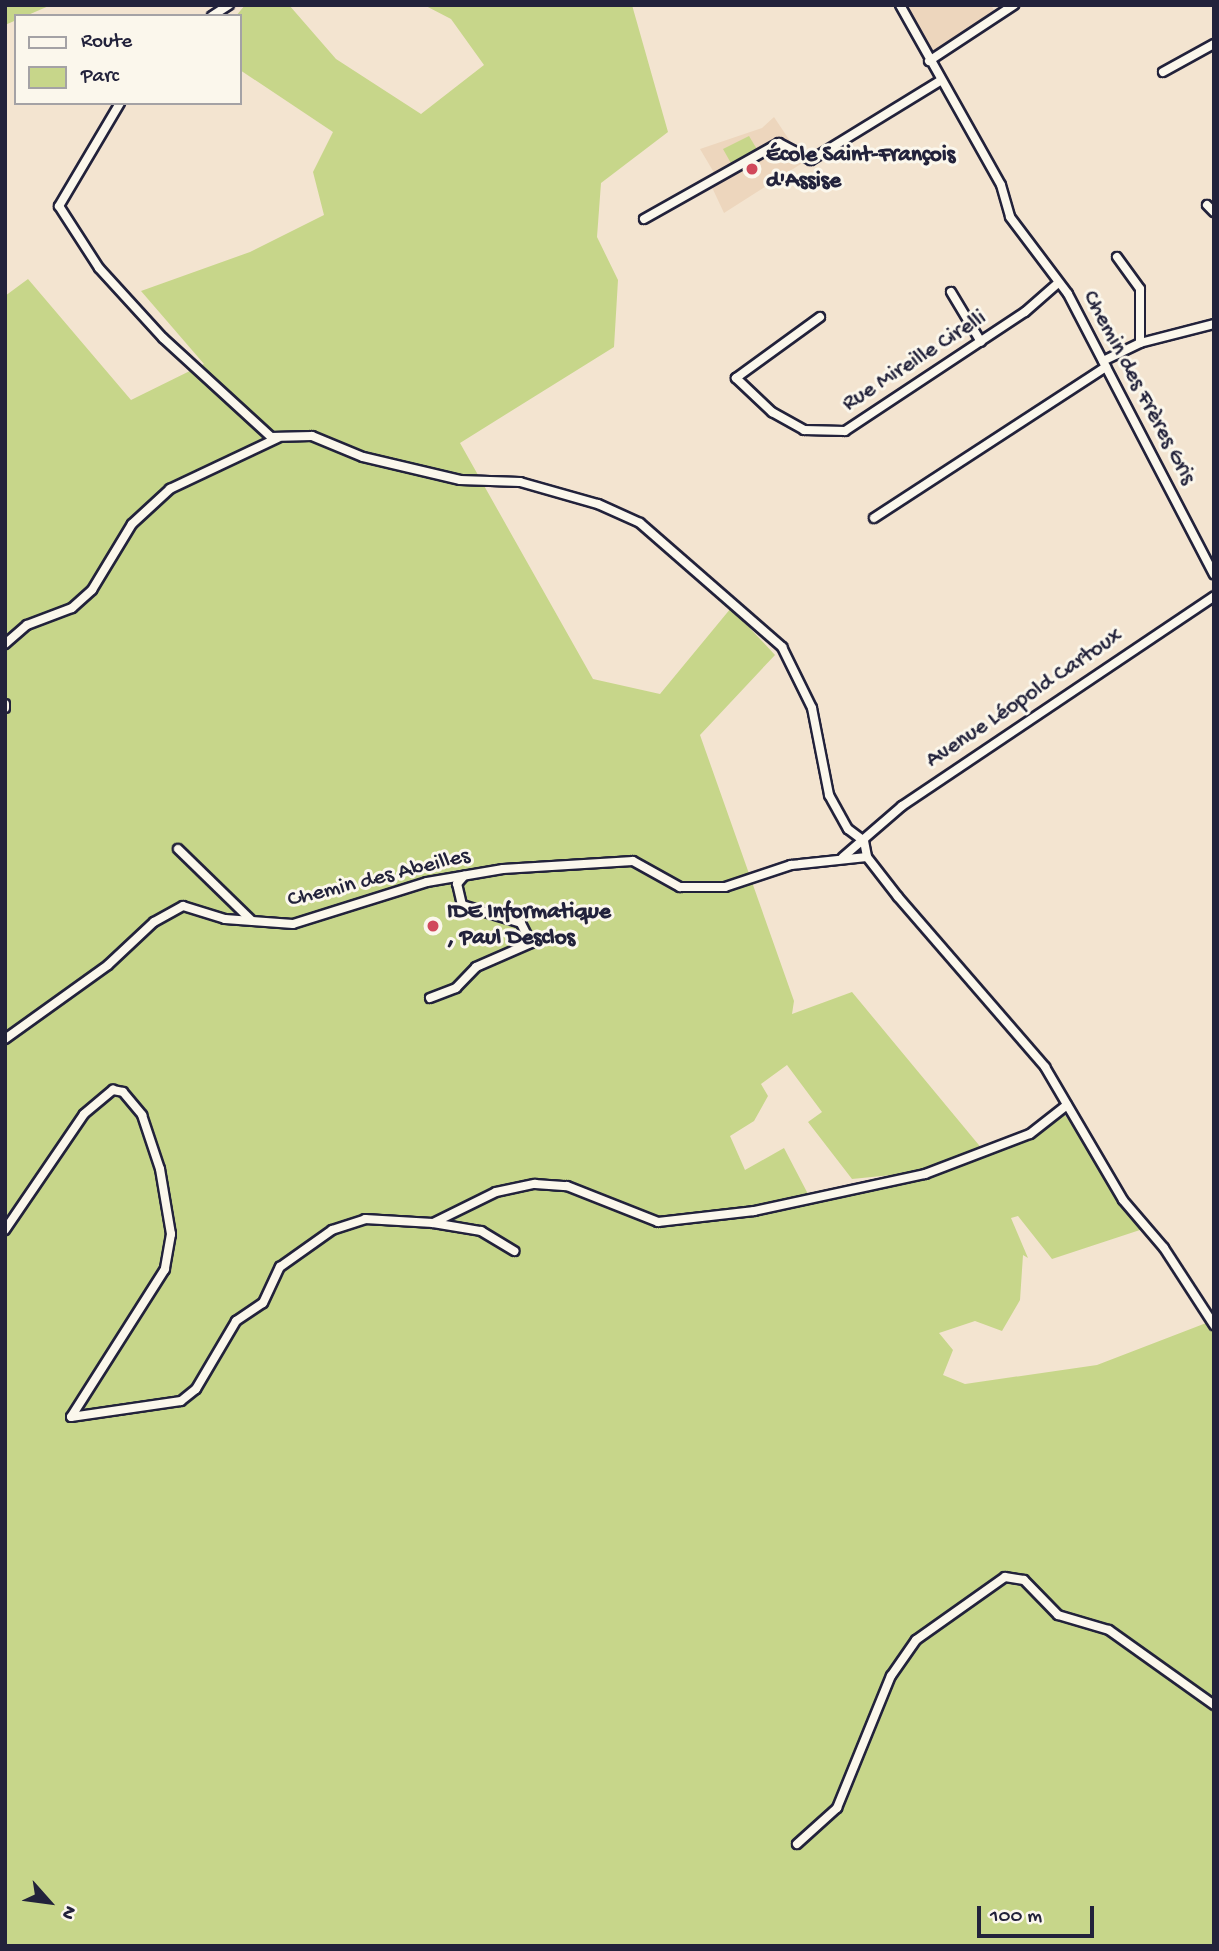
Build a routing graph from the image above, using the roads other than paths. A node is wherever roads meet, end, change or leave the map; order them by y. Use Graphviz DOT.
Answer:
graph roads {
  1 [pos="900,5"];
  2 [pos="1014,5"];
  3 [pos="1214,44"];
  4 [pos="929,61"];
  5 [pos="1163,72"];
  6 [pos="940,81"];
  7 [pos="119,105"];
  8 [pos="1207,205"];
  9 [pos="1214,212"];
  10 [pos="644,219"];
  11 [pos="1117,257"];
  12 [pos="1058,283"];
  13 [pos="951,292"];
  14 [pos="820,317"];
  15 [pos="1214,324"];
  16 [pos="981,342"];
  17 [pos="1140,343"];
  18 [pos="1104,364"];
  19 [pos="278,438"];
  20 [pos="874,518"];
  21 [pos="1214,574"];
  22 [pos="1214,596"];
  23 [pos="5,644"];
  24 [pos="864,841"];
  25 [pos="178,849"];
  26 [pos="867,857"];
  27 [pos="841,859"];
  28 [pos="464,876"];
  29 [pos="251,920"];
  30 [pos="430,998"];
  31 [pos="5,1039"];
  32 [pos="1067,1105"];
  33 [pos="433,1223"];
  34 [pos="5,1230"];
  35 [pos="514,1251"];
  36 [pos="1214,1325"];
  37 [pos="1214,1705"];
  38 [pos="797,1844"];
  1 -- 4 [label="street, Chemin des Frères Gris"];
  2 -- 4 [label="street"];
  3 -- 5 [label="street"];
  4 -- 6 [label="street, Chemin des Frères Gris"];
  6 -- 10 [label="street"];
  6 -- 12 [label="street, Chemin des Frères Gris"];
  7 -- 19 [label="street"];
  8 -- 9 [label="street"];
  11 -- 17 [label="street"];
  12 -- 16 [label="street, Rue Mireille Cirelli"];
  12 -- 18 [label="street, Chemin des Frères Gris"];
  13 -- 16 [label="street"];
  14 -- 16 [label="street, Rue Mireille Cirelli"];
  15 -- 17 [label="street"];
  17 -- 18 [label="street"];
  18 -- 20 [label="street"];
  18 -- 21 [label="street, Chemin des Frères Gris"];
  19 -- 23 [label="street"];
  19 -- 24 [label="street"];
  22 -- 24 [label="street, Avenue Léopold Cartoux"];
  24 -- 26 [label="street"];
  24 -- 27 [label="street"];
  25 -- 29 [label="street"];
  26 -- 27 [label="street, Chemin des Abeilles"];
  26 -- 32 [label="street"];
  27 -- 28 [label="street, Chemin des Abeilles"];
  28 -- 29 [label="street, Chemin des Abeilles"];
  28 -- 30 [label="street"];
  29 -- 31 [label="street, Chemin des Abeilles"];
  32 -- 33 [label="street"];
  32 -- 36 [label="street"];
  33 -- 34 [label="street"];
  33 -- 35 [label="street"];
  37 -- 38 [label="street"];
}
